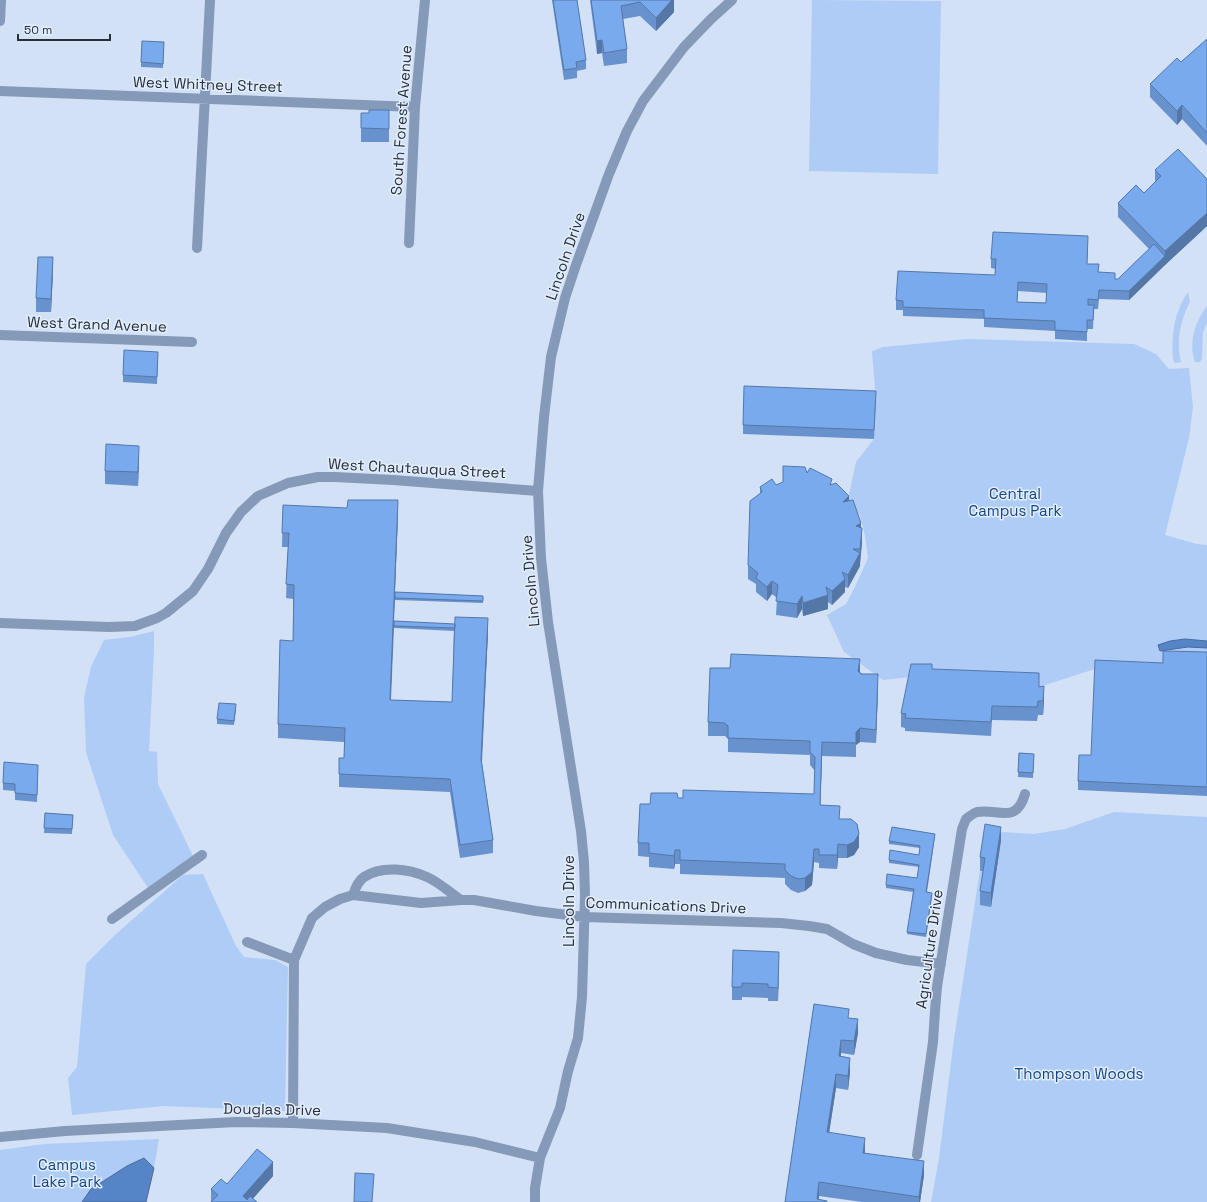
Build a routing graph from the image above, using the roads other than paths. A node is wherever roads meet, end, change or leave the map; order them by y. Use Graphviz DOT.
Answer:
graph roads {
  1 [pos="1,0"];
  2 [pos="210,0"];
  3 [pos="425,0"];
  4 [pos="732,0"];
  5 [pos="0,21"];
  6 [pos="0,91"];
  7 [pos="206,98"];
  8 [pos="415,107"];
  9 [pos="409,243"];
  10 [pos="198,248"];
  11 [pos="0,335"];
  12 [pos="192,342"];
  13 [pos="538,491"];
  14 [pos="0,623"];
  15 [pos="1025,794"];
  16 [pos="202,855"];
  17 [pos="353,895"];
  18 [pos="461,900"];
  19 [pos="584,917"];
  20 [pos="112,919"];
  21 [pos="247,942"];
  22 [pos="294,960"];
  23 [pos="941,964"];
  24 [pos="293,1123"];
  25 [pos="0,1137"];
  26 [pos="917,1155"];
  27 [pos="540,1158"];
  28 [pos="535,1202"];
  1 -- 5 [label="street"];
  2 -- 7 [label="street"];
  3 -- 8 [label="street, South Forest Avenue"];
  4 -- 13 [label="street, Lincoln Drive"];
  6 -- 7 [label="street, West Whitney Street"];
  7 -- 8 [label="street, West Whitney Street"];
  7 -- 10 [label="street"];
  8 -- 9 [label="street, South Forest Avenue"];
  11 -- 12 [label="street, West Grand Avenue"];
  13 -- 14 [label="street, West Chautauqua Street"];
  13 -- 19 [label="street, Lincoln Drive"];
  15 -- 23 [label="street, Agriculture Drive"];
  16 -- 20 [label="street"];
  17 -- 18 [label="street, Communications Drive"];
  17 -- 18 [label="street"];
  17 -- 22 [label="street, Communications Drive"];
  18 -- 19 [label="street, Communications Drive"];
  19 -- 23 [label="street, Communications Drive"];
  19 -- 27 [label="street, Lincoln Drive"];
  21 -- 22 [label="street"];
  22 -- 24 [label="street, Communications Drive"];
  23 -- 26 [label="street, Agriculture Drive"];
  24 -- 25 [label="street, Douglas Drive"];
  24 -- 27 [label="street, Douglas Drive"];
  27 -- 28 [label="street, Lincoln Drive"];
}
